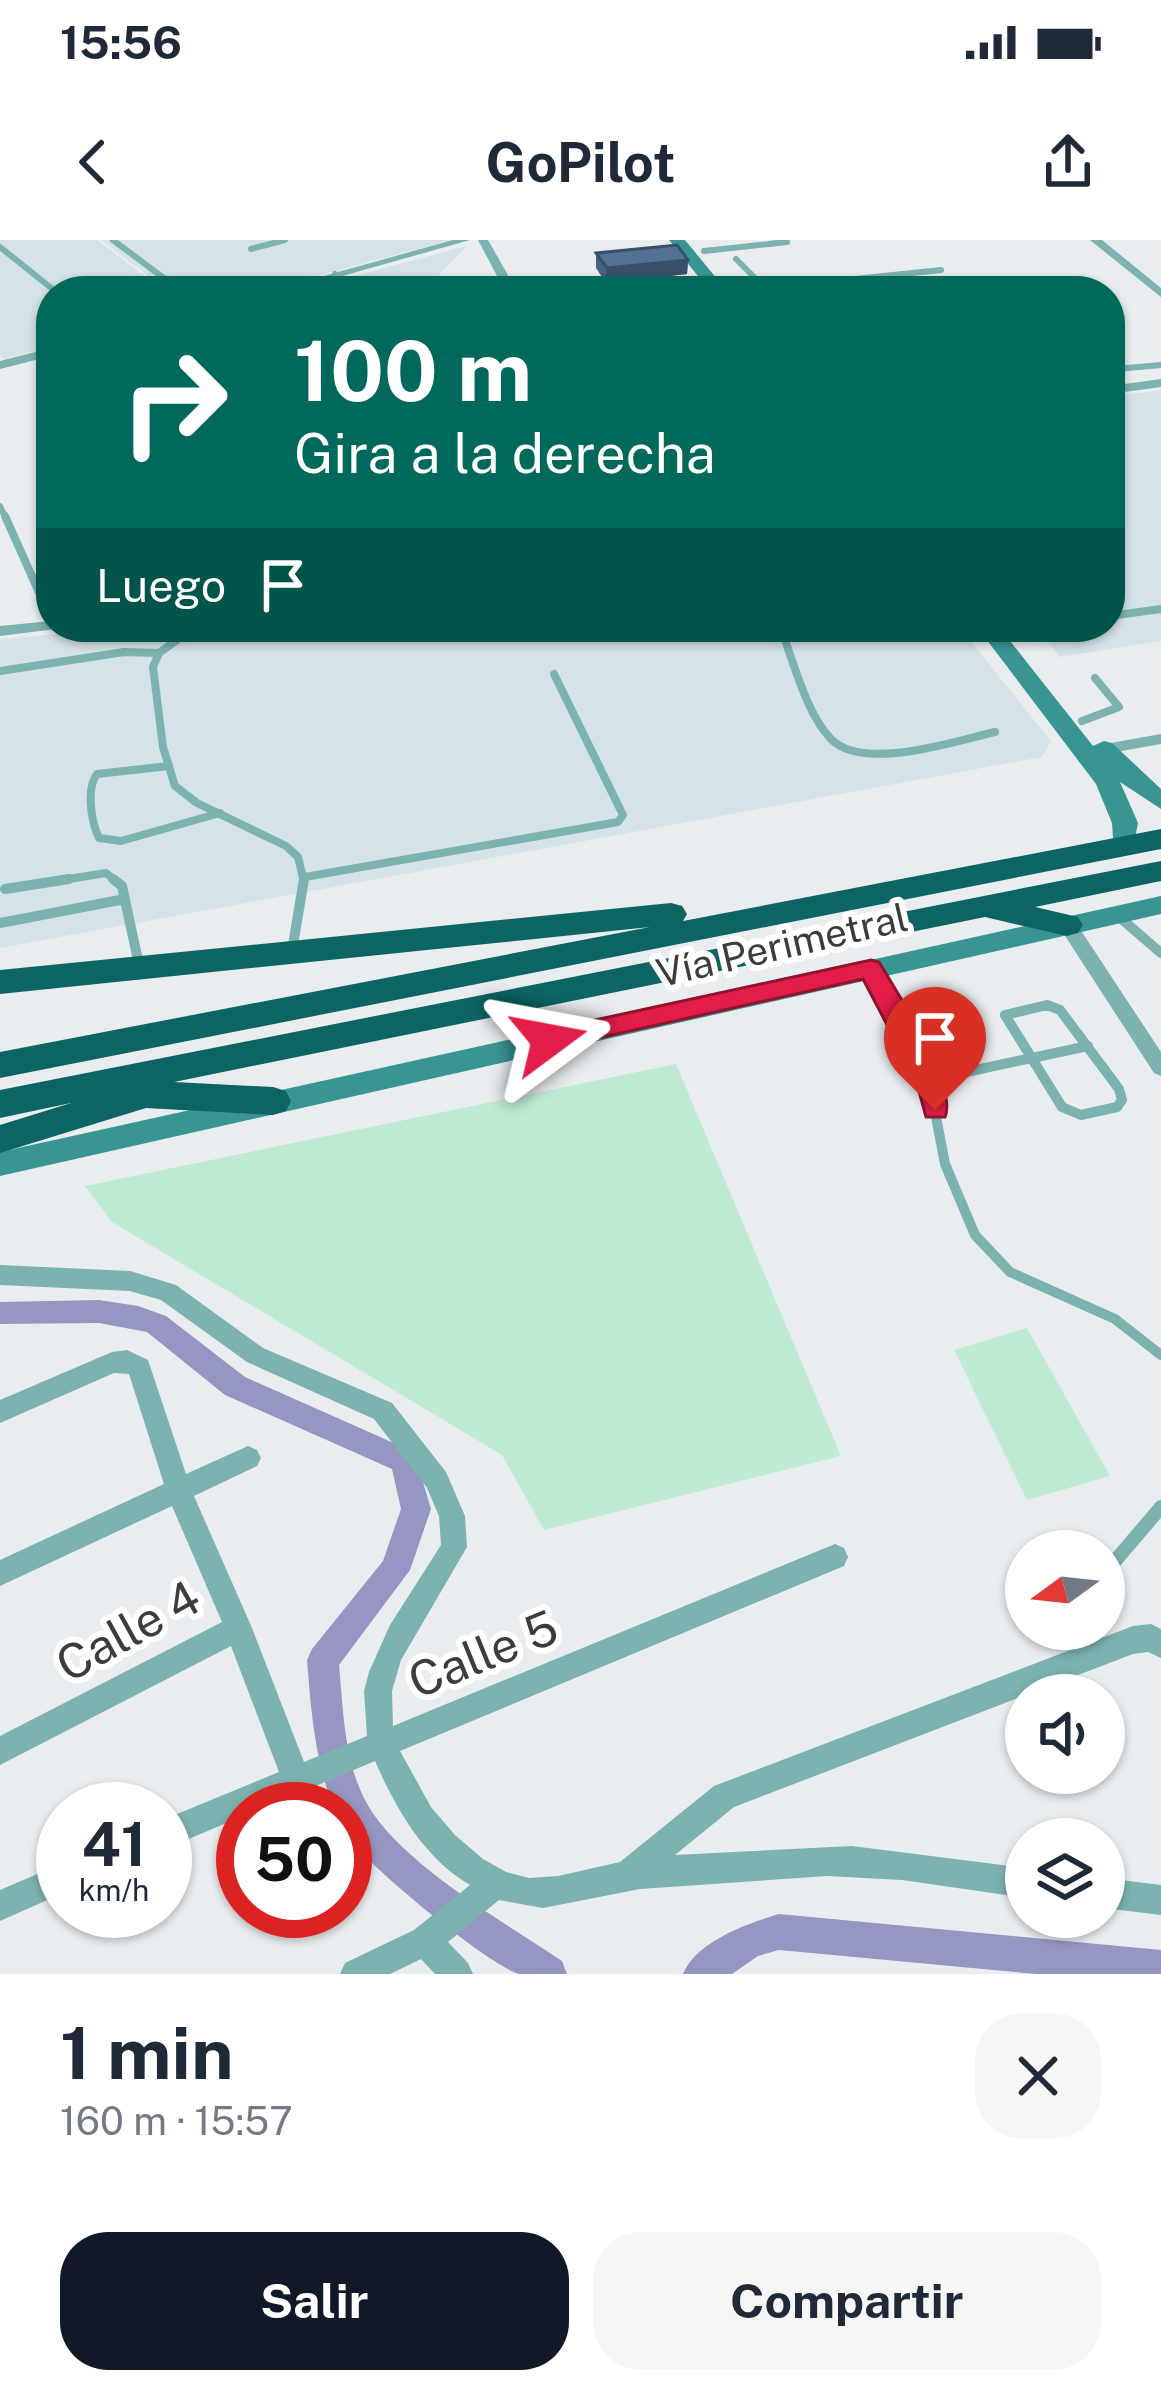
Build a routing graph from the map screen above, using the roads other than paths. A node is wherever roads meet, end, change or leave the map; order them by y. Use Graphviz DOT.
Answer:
graph roads {
  1 [pos="113,240"];
  2 [pos="285,240"];
  3 [pos="465,240"];
  4 [pos="483,240"];
  5 [pos="677,240"];
  6 [pos="722,240"];
  7 [pos="1095,240"];
  8 [pos="787,242"];
  9 [pos="699,246"];
  10 [pos="0,247"];
  11 [pos="251,249"];
  12 [pos="730,249"];
  13 [pos="736,259"];
  14 [pos="941,270"];
  15 [pos="335,274"];
  16 [pos="36,276"];
  17 [pos="162,276"];
  18 [pos="328,276"];
  19 [pos="338,276"];
  20 [pos="503,276"];
  21 [pos="715,276"];
  22 [pos="719,276"];
  23 [pos="753,276"];
  24 [pos="865,276"];
  25 [pos="1160,292"];
  26 [pos="36,356"];
  27 [pos="0,365"];
  28 [pos="1161,365"];
  29 [pos="1125,368"];
  30 [pos="1161,383"];
  31 [pos="1125,388"];
  32 [pos="0,506"];
  33 [pos="36,588"];
  34 [pos="1161,609"];
  35 [pos="1125,614"];
  36 [pos="36,625"];
  37 [pos="0,631"];
  38 [pos="174,642"];
  39 [pos="787,642"];
  40 [pos="1020,642"];
  41 [pos="1022,642"];
  42 [pos="159,653"];
  43 [pos="0,670"];
  44 [pos="554,674"];
  45 [pos="1095,678"];
  46 [pos="1082,721"];
  47 [pos="995,732"];
  48 [pos="1161,739"];
  49 [pos="1105,749"];
  50 [pos="169,766"];
  51 [pos="1161,801"];
  52 [pos="220,813"];
  53 [pos="1161,839"];
  54 [pos="1123,847"];
  55 [pos="1161,871"];
  56 [pos="305,877"];
  57 [pos="5,889"];
  58 [pos="891,892"];
  59 [pos="124,899"];
  60 [pos="1161,905"];
  61 [pos="981,907"];
  62 [pos="1116,914"];
  63 [pos="0,923"];
  64 [pos="1066,925"];
  65 [pos="292,951"];
  66 [pos="1161,953"];
  67 [pos="139,968"];
  68 [pos="871,968"];
  69 [pos="0,982"];
  70 [pos="309,1040"];
  71 [pos="1088,1046"];
  72 [pos="1029,1059"];
  73 [pos="0,1065"];
  74 [pos="1161,1068"];
  75 [pos="929,1080"];
  76 [pos="66,1091"];
  77 [pos="144,1095"];
  78 [pos="273,1101"];
  79 [pos="0,1103"];
  80 [pos="0,1139"];
  81 [pos="0,1164"];
  82 [pos="0,1275"];
  83 [pos="1161,1355"];
  84 [pos="0,1412"];
  85 [pos="248,1457"];
  86 [pos="179,1491"];
  87 [pos="1161,1507"];
  88 [pos="1125,1549"];
  89 [pos="835,1558"];
  90 [pos="0,1573"];
  91 [pos="238,1628"];
  92 [pos="1161,1644"];
  93 [pos="374,1747"];
  94 [pos="0,1751"];
  95 [pos="305,1775"];
  96 [pos="192,1823"];
  97 [pos="631,1873"];
  98 [pos="1005,1881"];
  99 [pos="36,1890"];
  100 [pos="489,1890"];
  101 [pos="1125,1896"];
  102 [pos="1161,1900"];
  103 [pos="0,1906"];
  104 [pos="433,1936"];
  105 [pos="356,1974"];
  106 [pos="457,1974"];
  1 -- 17 [label="lane"];
  2 -- 11 [label="lane"];
  3 -- 15 [label="street"];
  4 -- 20 [label="street"];
  5 -- 21 [label="main road"];
  6 -- 12 [label="lane"];
  7 -- 25 [label="street"];
  8 -- 12 [label="lane"];
  9 -- 12 [label="lane"];
  9 -- 22 [label="main road"];
  10 -- 16 [label="lane"];
  13 -- 23 [label="lane"];
  14 -- 24 [label="lane"];
  15 -- 18 [label="street"];
  15 -- 19 [label="lane"];
  26 -- 27 [label="street"];
  28 -- 29 [label="lane"];
  30 -- 31 [label="street"];
  32 -- 33 [label="lane"];
  34 -- 35 [label="lane"];
  36 -- 37 [label="street"];
  38 -- 42 [label="lane"];
  39 -- 47 [label="lane"];
  40 -- 54 [label="main road"];
  41 -- 46 [label="main road"];
  42 -- 43 [label="lane"];
  42 -- 50 [label="lane"];
  44 -- 56 [label="lane"];
  45 -- 46 [label="lane"];
  46 -- 49 [label="main road"];
  48 -- 49 [label="street"];
  49 -- 51 [label="main road"];
  50 -- 52 [label="lane"];
  50 -- 52 [label="lane"];
  52 -- 56 [label="lane"];
  53 -- 54 [label="highway, Vía Perimetral"];
  54 -- 58 [label="highway, Vía Perimetral"];
  55 -- 61 [label="highway, Vía Perimetral"];
  56 -- 65 [label="lane"];
  57 -- 59 [label="lane"];
  58 -- 65 [label="highway"];
  58 -- 73 [label="highway, Vía Perimetral"];
  59 -- 63 [label="lane"];
  59 -- 67 [label="lane"];
  60 -- 62 [label="main road, Vía Perimetral"];
  61 -- 64 [label="highway"];
  61 -- 70 [label="highway, Vía Perimetral"];
  62 -- 64 [label="main road, Vía Perimetral"];
  62 -- 66 [label="lane"];
  64 -- 68 [label="main road, Vía Perimetral"];
  64 -- 74 [label="street"];
  65 -- 67 [label="highway"];
  67 -- 69 [label="highway"];
  68 -- 75 [label="lane"];
  68 -- 78 [label="main road, Vía Perimetral"];
  70 -- 76 [label="highway, Vía Perimetral"];
  70 -- 77 [label="highway"];
  71 -- 72 [label="lane"];
  71 -- 72 [label="lane"];
  71 -- 72 [label="lane"];
  72 -- 75 [label="lane"];
  75 -- 83 [label="lane"];
  76 -- 77 [label="highway"];
  76 -- 79 [label="highway, Vía Perimetral"];
  77 -- 78 [label="highway"];
  77 -- 80 [label="highway"];
  78 -- 81 [label="main road, Vía Perimetral"];
  82 -- 93 [label="street"];
  84 -- 86 [label="street, Calle 4"];
  85 -- 86 [label="street"];
  86 -- 90 [label="street"];
  86 -- 91 [label="street, Calle 4"];
  87 -- 88 [label="lane"];
  89 -- 93 [label="street, Calle 5"];
  91 -- 94 [label="street, Calle 4"];
  91 -- 95 [label="street"];
  92 -- 97 [label="street"];
  93 -- 95 [label="street, Calle 5"];
  93 -- 100 [label="street"];
  95 -- 96 [label="street, Calle 5"];
  97 -- 98 [label="street"];
  97 -- 100 [label="street"];
  99 -- 103 [label="street"];
  100 -- 104 [label="street"];
  101 -- 102 [label="street"];
  104 -- 105 [label="street"];
  104 -- 106 [label="street"];
}
